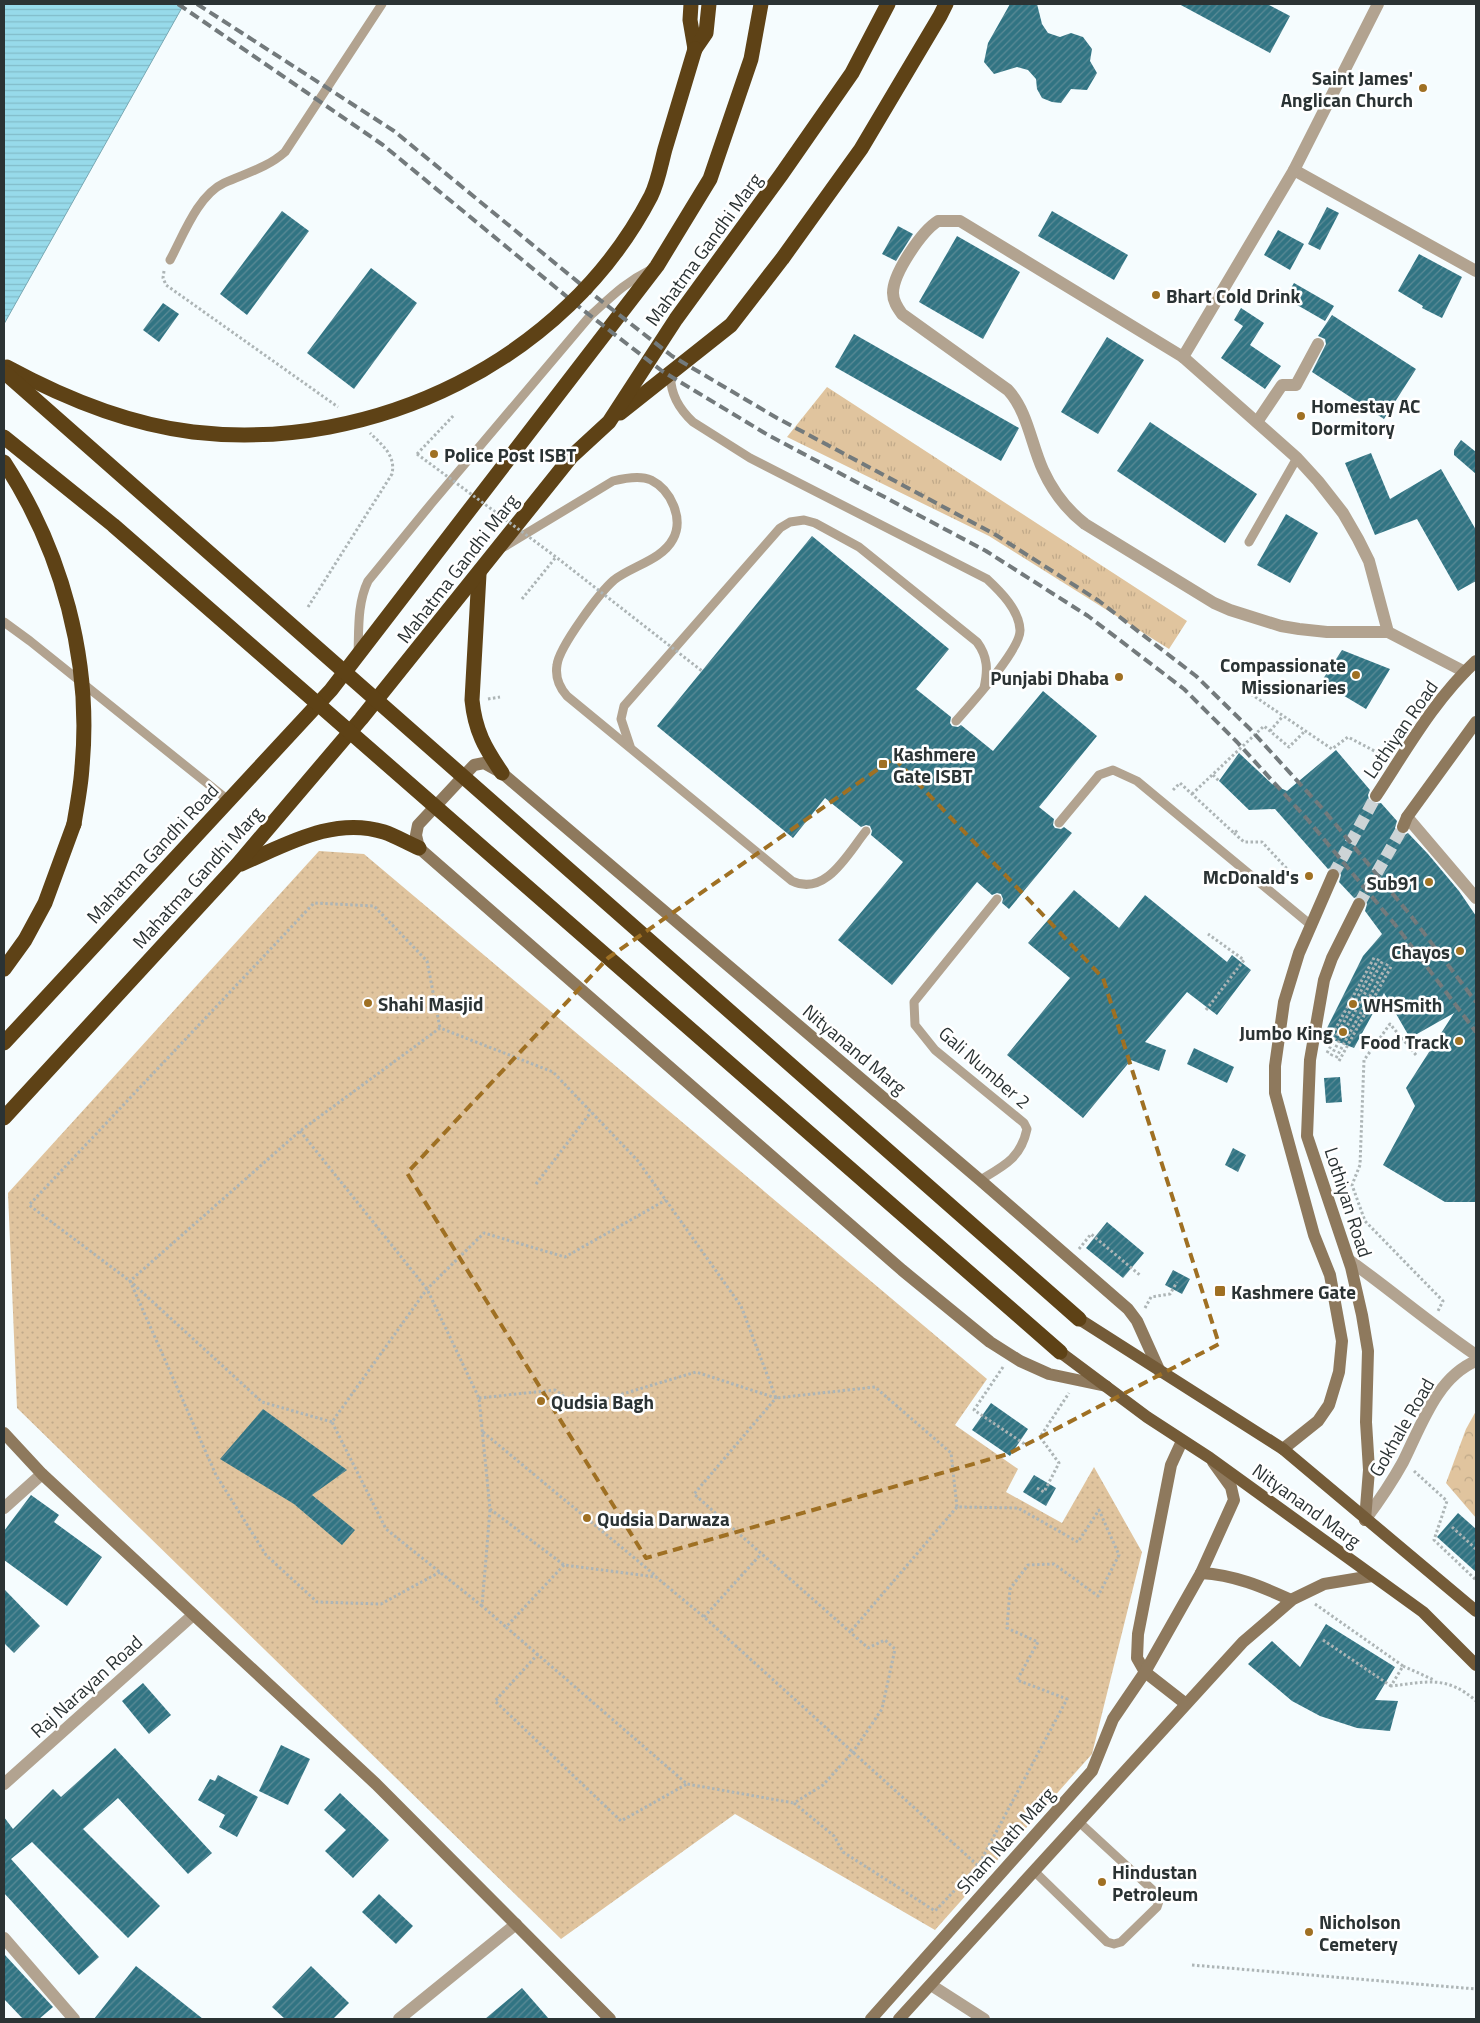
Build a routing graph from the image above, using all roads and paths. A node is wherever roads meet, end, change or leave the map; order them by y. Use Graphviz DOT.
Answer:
graph roads {
  1 [pos="382,4"];
  2 [pos="691,4"];
  3 [pos="710,4"];
  4 [pos="761,4"];
  5 [pos="888,4"];
  6 [pos="1378,4"];
  7 [pos="943,10"];
  8 [pos="695,49"];
  9 [pos="1294,170"];
  10 [pos="170,260"];
  11 [pos="657,266"];
  12 [pos="1476,271"];
  13 [pos="1318,344"];
  14 [pos="1183,357"];
  15 [pos="4,365"];
  16 [pos="4,372"];
  17 [pos="671,372"];
  18 [pos="454,415"];
  19 [pos="609,422"];
  20 [pos="1257,422"];
  21 [pos="4,437"];
  22 [pos="1296,458"];
  23 [pos="4,462"];
  24 [pos="1249,542"];
  25 [pos="494,553"];
  26 [pos="556,557"];
  27 [pos="479,574"];
  28 [pos="522,599"];
  29 [pos="4,622"];
  30 [pos="1388,632"];
  31 [pos="358,657"];
  32 [pos="1476,661"];
  33 [pos="702,671"];
  34 [pos="1464,672"];
  35 [pos="984,688"];
  36 [pos="330,690"];
  37 [pos="1251,694"];
  38 [pos="1283,716"];
  39 [pos="956,721"];
  40 [pos="1476,722"];
  41 [pos="1270,731"];
  42 [pos="1305,731"];
  43 [pos="631,749"];
  44 [pos="1398,763"];
  45 [pos="502,774"];
  46 [pos="1213,775"];
  47 [pos="1218,781"];
  48 [pos="1173,790"];
  49 [pos="1192,794"];
  50 [pos="1376,796"];
  51 [pos="228,800"];
  52 [pos="1405,822"];
  53 [pos="1059,823"];
  54 [pos="1238,830"];
  55 [pos="866,831"];
  56 [pos="1234,833"];
  57 [pos="419,848"];
  58 [pos="237,865"];
  59 [pos="1290,872"];
  60 [pos="1333,875"];
  61 [pos="1476,898"];
  62 [pos="997,899"];
  63 [pos="1359,904"];
  64 [pos="1312,926"];
  65 [pos="1208,934"];
  66 [pos="1375,956"];
  67 [pos="1381,959"];
  68 [pos="1390,964"];
  69 [pos="4,969"];
  70 [pos="1206,1010"];
  71 [pos="440,1028"];
  72 [pos="4,1043"];
  73 [pos="1323,1051"];
  74 [pos="1329,1055"];
  75 [pos="1416,1055"];
  76 [pos="1337,1059"];
  77 [pos="14,1106"];
  78 [pos="591,1112"];
  79 [pos="4,1118"];
  80 [pos="4,1125"];
  81 [pos="300,1131"];
  82 [pos="980,1180"];
  83 [pos="536,1184"];
  84 [pos="666,1200"];
  85 [pos="1071,1259"];
  86 [pos="1349,1260"];
  87 [pos="1141,1276"];
  88 [pos="130,1281"];
  89 [pos="1177,1282"];
  90 [pos="427,1288"];
  91 [pos="1079,1319"];
  92 [pos="1137,1321"];
  93 [pos="1432,1323"];
  94 [pos="1060,1352"];
  95 [pos="1011,1355"];
  96 [pos="1476,1355"];
  97 [pos="1476,1361"];
  98 [pos="1160,1372"];
  99 [pos="1077,1380"];
  100 [pos="1106,1386"];
  101 [pos="480,1398"];
  102 [pos="776,1398"];
  103 [pos="332,1422"];
  104 [pos="483,1432"];
  105 [pos="4,1433"];
  106 [pos="1182,1441"];
  107 [pos="1026,1445"];
  108 [pos="1283,1449"];
  109 [pos="1210,1458"];
  110 [pos="1403,1461"];
  111 [pos="42,1474"];
  112 [pos="1038,1488"];
  113 [pos="957,1507"];
  114 [pos="4,1508"];
  115 [pos="490,1509"];
  116 [pos="1365,1520"];
  117 [pos="1452,1526"];
  118 [pos="1476,1549"];
  119 [pos="761,1554"];
  120 [pos="564,1565"];
  121 [pos="440,1572"];
  122 [pos="1201,1574"];
  123 [pos="1372,1576"];
  124 [pos="656,1577"];
  125 [pos="1476,1580"];
  126 [pos="1297,1597"];
  127 [pos="482,1606"];
  128 [pos="1476,1611"];
  129 [pos="193,1615"];
  130 [pos="704,1617"];
  131 [pos="506,1627"];
  132 [pos="850,1632"];
  133 [pos="1323,1640"];
  134 [pos="538,1654"];
  135 [pos="1476,1665"];
  136 [pos="1403,1666"];
  137 [pos="1145,1672"];
  138 [pos="1436,1680"];
  139 [pos="1391,1686"];
  140 [pos="1476,1702"];
  141 [pos="1186,1704"];
  142 [pos="853,1752"];
  143 [pos="4,1784"];
  144 [pos="687,1784"];
  145 [pos="794,1803"];
  146 [pos="1079,1822"];
  147 [pos="978,1866"];
  148 [pos="1034,1871"];
  149 [pos="995,1880"];
  150 [pos="516,1924"];
  151 [pos="4,1938"];
  152 [pos="1192,1965"];
  153 [pos="932,1986"];
  154 [pos="1476,1989"];
  155 [pos="74,2019"];
  156 [pos="399,2019"];
  157 [pos="610,2019"];
  158 [pos="872,2019"];
  159 [pos="899,2019"];
  160 [pos="984,2019"];
  1 -- 10 [label="lane"];
  2 -- 8 [label="highway"];
  3 -- 8 [label="highway"];
  4 -- 11 [label="highway, Mahatma Gandhi Marg"];
  5 -- 19 [label="highway, Mahatma Gandhi Marg"];
  6 -- 9 [label="street"];
  7 -- 17 [label="highway"];
  8 -- 15 [label="highway, bridge"];
  9 -- 12 [label="street"];
  9 -- 14 [label="street"];
  11 -- 31 [label="highway, Mahatma Gandhi Marg"];
  11 -- 31 [label="lane"];
  13 -- 20 [label="street"];
  14 -- 20 [label="street"];
  14 -- 30 [label="street"];
  16 -- 91 [label="highway, bridge"];
  17 -- 19 [label="highway"];
  17 -- 35 [label="lane"];
  18 -- 26 [label="path, bridge"];
  19 -- 25 [label="highway, Mahatma Gandhi Marg"];
  20 -- 22 [label="street"];
  21 -- 94 [label="highway, bridge"];
  22 -- 24 [label="lane"];
  22 -- 30 [label="street"];
  23 -- 69 [label="highway, bridge"];
  25 -- 27 [label="highway, Mahatma Gandhi Marg"];
  25 -- 43 [label="lane"];
  26 -- 28 [label="path"];
  26 -- 33 [label="path, bridge"];
  27 -- 45 [label="highway"];
  27 -- 58 [label="highway, Mahatma Gandhi Marg"];
  29 -- 51 [label="lane"];
  30 -- 34 [label="street"];
  31 -- 36 [label="highway, Mahatma Gandhi Marg"];
  32 -- 34 [label="main road, Lothiyan Road"];
  34 -- 44 [label="main road, Lothiyan Road"];
  35 -- 39 [label="lane"];
  35 -- 43 [label="lane"];
  36 -- 51 [label="highway, Mahatma Gandhi Road"];
  37 -- 38 [label="path"];
  38 -- 41 [label="path"];
  38 -- 42 [label="path"];
  40 -- 52 [label="main road"];
  41 -- 42 [label="path"];
  41 -- 46 [label="path"];
  42 -- 44 [label="path"];
  43 -- 55 [label="lane"];
  44 -- 50 [label="main road, Lothiyan Road"];
  45 -- 57 [label="main road, Nityanand Marg"];
  45 -- 82 [label="main road, Nityanand Marg"];
  46 -- 47 [label="path"];
  46 -- 49 [label="path"];
  48 -- 49 [label="path"];
  49 -- 56 [label="path"];
  51 -- 72 [label="highway, Mahatma Gandhi Road"];
  52 -- 61 [label="street"];
  53 -- 64 [label="lane"];
  54 -- 56 [label="path"];
  56 -- 59 [label="path"];
  57 -- 58 [label="highway"];
  57 -- 95 [label="main road, Nityanand Marg"];
  58 -- 77 [label="highway, Mahatma Gandhi Marg"];
  60 -- 64 [label="main road"];
  62 -- 82 [label="lane, Gali Number 2"];
  63 -- 86 [label="main road, Lothiyan Road"];
  64 -- 108 [label="main road"];
  65 -- 70 [label="path"];
  66 -- 73 [label="path"];
  67 -- 74 [label="path"];
  68 -- 76 [label="path"];
  71 -- 78 [label="path"];
  71 -- 81 [label="path"];
  71 -- 88 [label="path"];
  75 -- 93 [label="path"];
  77 -- 79 [label="highway, Mahatma Gandhi Marg"];
  77 -- 80 [label="main road"];
  78 -- 83 [label="path"];
  78 -- 84 [label="path"];
  81 -- 88 [label="path"];
  81 -- 90 [label="path"];
  82 -- 85 [label="main road, Nityanand Marg"];
  84 -- 90 [label="path"];
  84 -- 102 [label="path"];
  85 -- 87 [label="path"];
  85 -- 92 [label="main road, Nityanand Marg"];
  86 -- 93 [label="street"];
  86 -- 116 [label="main road, Lothiyan Road"];
  88 -- 103 [label="path"];
  88 -- 121 [label="path"];
  89 -- 92 [label="path"];
  90 -- 101 [label="path"];
  90 -- 103 [label="path"];
  91 -- 98 [label="main road, Nityanand Marg"];
  92 -- 98 [label="main road, Nityanand Marg"];
  93 -- 96 [label="street"];
  94 -- 100 [label="main road, Nityanand Marg"];
  95 -- 99 [label="main road, Nityanand Marg"];
  95 -- 107 [label="path"];
  97 -- 110 [label="street, Gokhale Road"];
  98 -- 108 [label="main road, Nityanand Marg"];
  99 -- 100 [label="main road, Nityanand Marg"];
  99 -- 112 [label="path"];
  100 -- 106 [label="main road, Nityanand Marg"];
  101 -- 102 [label="path"];
  101 -- 104 [label="path"];
  102 -- 113 [label="path"];
  102 -- 119 [label="path"];
  103 -- 121 [label="path"];
  104 -- 115 [label="path"];
  104 -- 124 [label="path"];
  105 -- 111 [label="main road"];
  106 -- 109 [label="main road, Nityanand Marg"];
  106 -- 137 [label="main road"];
  108 -- 116 [label="main road, Nityanand Marg"];
  109 -- 122 [label="main road, Sham Nath Marg"];
  109 -- 123 [label="main road, Nityanand Marg"];
  110 -- 116 [label="street, Gokhale Road"];
  110 -- 125 [label="path"];
  111 -- 114 [label="street"];
  111 -- 129 [label="main road"];
  113 -- 132 [label="path"];
  113 -- 147 [label="path"];
  115 -- 120 [label="path"];
  115 -- 127 [label="path"];
  116 -- 128 [label="main road, Nityanand Marg"];
  117 -- 118 [label="path"];
  119 -- 130 [label="path"];
  119 -- 132 [label="path"];
  120 -- 124 [label="path"];
  120 -- 131 [label="path"];
  121 -- 127 [label="path"];
  122 -- 126 [label="main road"];
  122 -- 137 [label="main road, Sham Nath Marg"];
  123 -- 126 [label="main road"];
  123 -- 135 [label="main road, Nityanand Marg"];
  124 -- 130 [label="path"];
  126 -- 136 [label="path"];
  126 -- 141 [label="main road"];
  127 -- 131 [label="path"];
  129 -- 143 [label="street, Raj Narayan Road"];
  129 -- 150 [label="main road"];
  130 -- 142 [label="path"];
  131 -- 134 [label="path"];
  132 -- 142 [label="path"];
  133 -- 139 [label="path"];
  134 -- 144 [label="path"];
  134 -- 144 [label="path"];
  136 -- 138 [label="path"];
  136 -- 139 [label="path"];
  137 -- 141 [label="main road"];
  137 -- 149 [label="main road, Sham Nath Marg"];
  138 -- 139 [label="path"];
  138 -- 140 [label="path"];
  141 -- 146 [label="main road"];
  142 -- 145 [label="path"];
  142 -- 147 [label="path"];
  144 -- 145 [label="path"];
  145 -- 147 [label="path"];
  146 -- 148 [label="main road"];
  146 -- 148 [label="lane"];
  147 -- 149 [label="path"];
  148 -- 153 [label="main road"];
  149 -- 158 [label="main road, Sham Nath Marg"];
  150 -- 156 [label="street"];
  150 -- 157 [label="main road"];
  151 -- 155 [label="street"];
  152 -- 154 [label="path"];
  153 -- 159 [label="main road"];
  153 -- 160 [label="street"];
}
